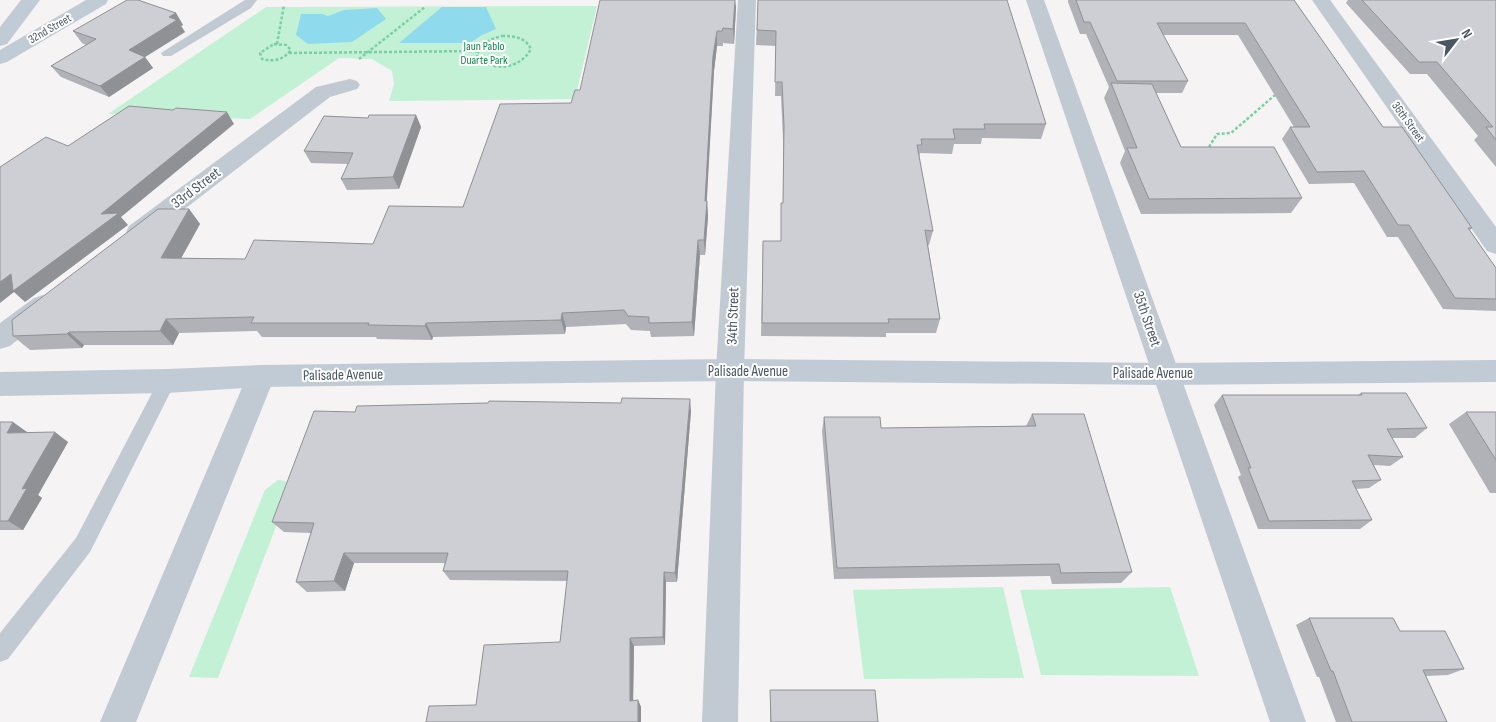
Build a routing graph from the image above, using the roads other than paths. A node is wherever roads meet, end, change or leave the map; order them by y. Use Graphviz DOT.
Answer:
graph roads {
  1 [pos="31,0"];
  2 [pos="99,0"];
  3 [pos="251,0"];
  4 [pos="747,0"];
  5 [pos="1035,0"];
  6 [pos="1321,0"];
  7 [pos="0,40"];
  8 [pos="167,53"];
  9 [pos="0,58"];
  10 [pos="350,85"];
  11 [pos="1496,245"];
  12 [pos="118,248"];
  13 [pos="63,290"];
  14 [pos="0,338"];
  15 [pos="730,370"];
  16 [pos="1496,371"];
  17 [pos="1166,374"];
  18 [pos="261,376"];
  19 [pos="167,381"];
  20 [pos="0,384"];
  21 [pos="0,651"];
  22 [pos="118,722"];
  23 [pos="720,722"];
  24 [pos="1288,722"];
  1 -- 7 [label="street"];
  2 -- 9 [label="street, 32nd Street"];
  3 -- 8 [label="lane"];
  4 -- 15 [label="street, 34th Street"];
  5 -- 17 [label="street, 35th Street"];
  6 -- 11 [label="street, 36th Street"];
  10 -- 12 [label="street, 33rd Street"];
  13 -- 14 [label="street"];
  15 -- 17 [label="street, Palisade Avenue"];
  15 -- 18 [label="street, Palisade Avenue"];
  15 -- 23 [label="street, 34th Street"];
  16 -- 17 [label="street, Palisade Avenue"];
  17 -- 24 [label="street, 35th Street"];
  18 -- 19 [label="street, Palisade Avenue"];
  18 -- 22 [label="street"];
  19 -- 20 [label="street, Palisade Avenue"];
  19 -- 21 [label="lane"];
}
